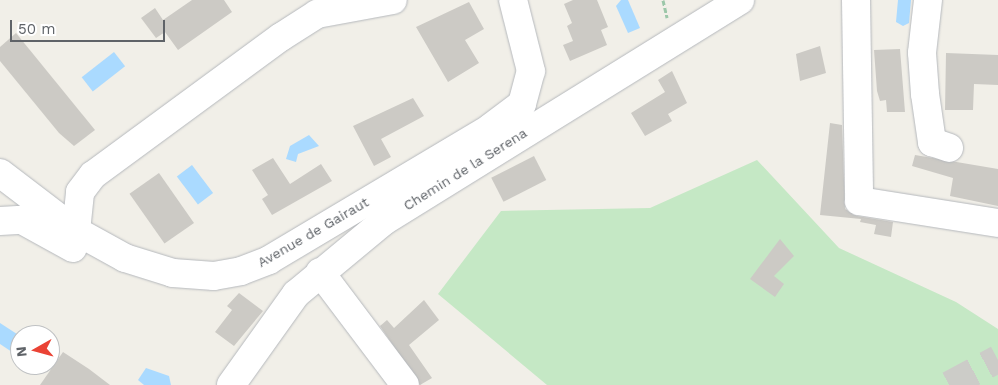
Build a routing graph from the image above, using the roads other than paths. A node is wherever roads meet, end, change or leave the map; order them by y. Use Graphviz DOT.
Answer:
graph roads {
  1 [pos="393,0"];
  2 [pos="513,0"];
  3 [pos="740,0"];
  4 [pos="856,0"];
  5 [pos="928,0"];
  6 [pos="949,148"];
  7 [pos="0,173"];
  8 [pos="0,221"];
  9 [pos="998,223"];
  10 [pos="76,231"];
  11 [pos="151,266"];
  12 [pos="320,272"];
  13 [pos="231,385"];
  14 [pos="405,385"];
  1 -- 10 [label="street"];
  2 -- 11 [label="street, Avenue de Gairaut"];
  3 -- 12 [label="street, Chemin de la Serena"];
  4 -- 9 [label="street"];
  5 -- 6 [label="street"];
  7 -- 10 [label="street, Avenue de Gairaut"];
  8 -- 11 [label="street"];
  10 -- 11 [label="street, Avenue de Gairaut"];
  12 -- 13 [label="street, Chemin de la Serena"];
  12 -- 14 [label="street"];
}
